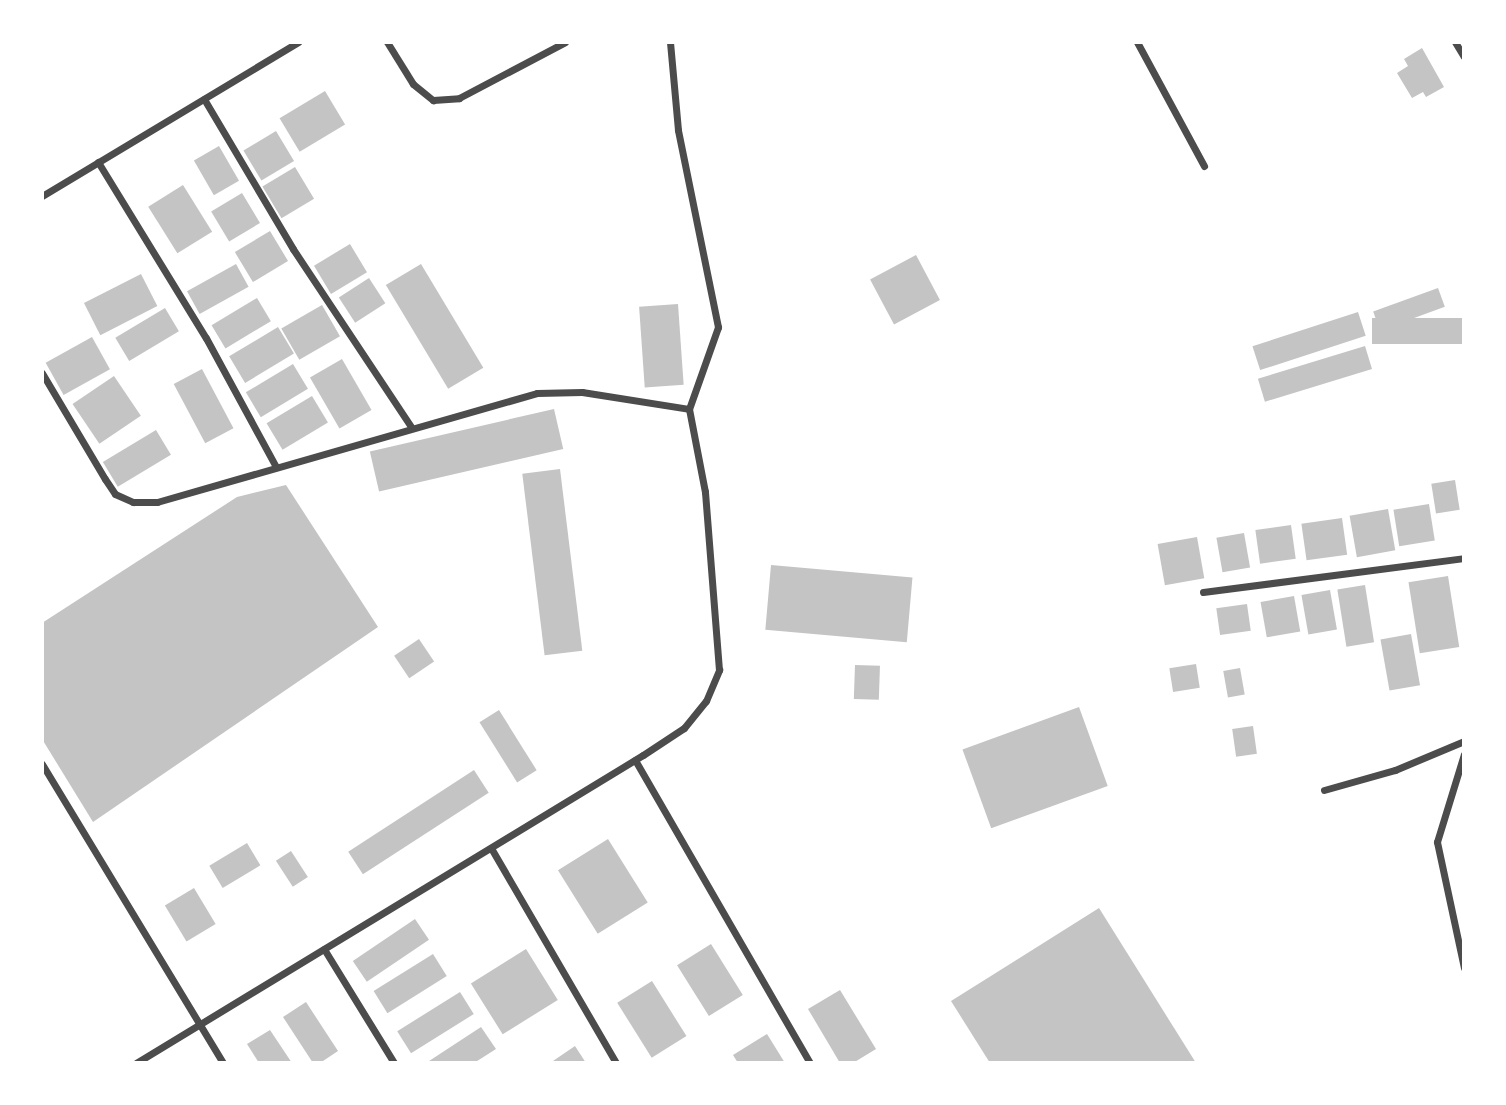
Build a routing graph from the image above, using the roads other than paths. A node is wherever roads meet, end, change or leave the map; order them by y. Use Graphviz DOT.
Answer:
graph roads {
  1 [pos="298,42"];
  2 [pos="387,42"];
  3 [pos="565,42"];
  4 [pos="670,42"];
  5 [pos="1137,42"];
  6 [pos="1455,42"];
  7 [pos="1464,57"];
  8 [pos="204,99"];
  9 [pos="98,162"];
  10 [pos="1204,166"];
  11 [pos="42,196"];
  12 [pos="42,373"];
  13 [pos="690,409"];
  14 [pos="412,428"];
  15 [pos="276,467"];
  16 [pos="1464,558"];
  17 [pos="1203,592"];
  18 [pos="1464,741"];
  19 [pos="1464,754"];
  20 [pos="635,760"];
  21 [pos="42,764"];
  22 [pos="1324,790"];
  23 [pos="491,848"];
  24 [pos="324,949"];
  25 [pos="1464,968"];
  26 [pos="200,1025"];
  27 [pos="136,1063"];
  28 [pos="223,1063"];
  29 [pos="394,1063"];
  30 [pos="617,1063"];
  31 [pos="810,1063"];
  1 -- 8 [label="street"];
  2 -- 3 [label="street"];
  4 -- 13 [label="street"];
  5 -- 10 [label="street"];
  6 -- 7 [label="street"];
  8 -- 9 [label="street"];
  8 -- 14 [label="street"];
  9 -- 11 [label="street"];
  9 -- 15 [label="street"];
  12 -- 15 [label="street"];
  13 -- 14 [label="street"];
  13 -- 20 [label="street"];
  14 -- 15 [label="street"];
  16 -- 17 [label="street"];
  18 -- 22 [label="street"];
  19 -- 25 [label="street"];
  20 -- 23 [label="street"];
  20 -- 31 [label="street"];
  21 -- 26 [label="street"];
  23 -- 24 [label="street"];
  23 -- 30 [label="street"];
  24 -- 26 [label="street"];
  24 -- 29 [label="street"];
  26 -- 27 [label="street"];
  26 -- 28 [label="street"];
}
